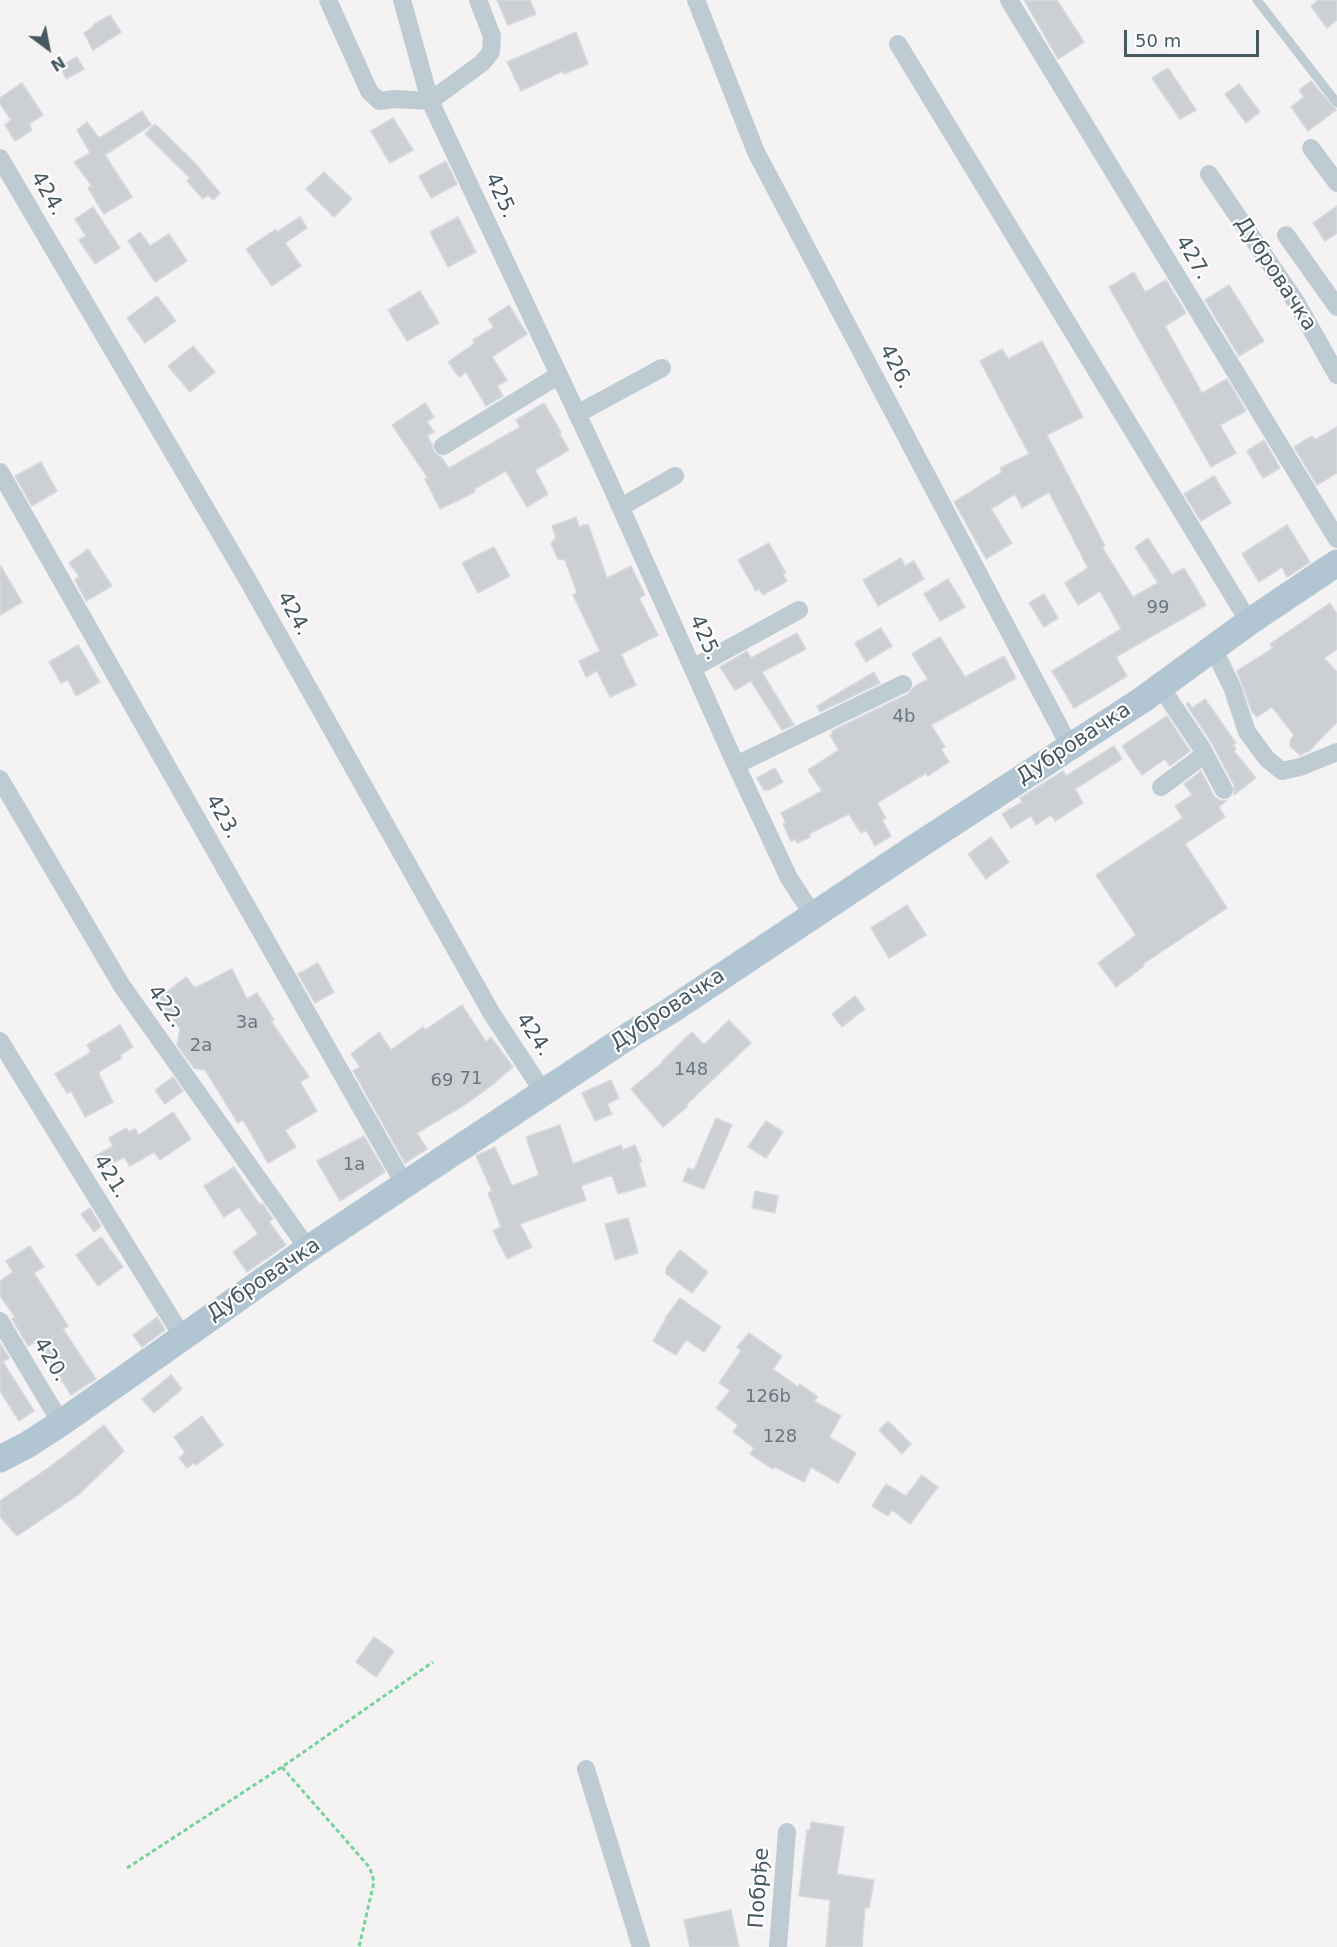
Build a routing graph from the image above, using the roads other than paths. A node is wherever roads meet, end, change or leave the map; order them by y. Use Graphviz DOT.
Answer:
graph roads {
  1 [pos="328,0"];
  2 [pos="402,0"];
  3 [pos="478,0"];
  4 [pos="696,0"];
  5 [pos="1009,0"];
  6 [pos="1257,0"];
  7 [pos="898,44"];
  8 [pos="430,101"];
  9 [pos="1337,103"];
  10 [pos="1311,148"];
  11 [pos="0,158"];
  12 [pos="1209,174"];
  13 [pos="1337,183"];
  14 [pos="1286,235"];
  15 [pos="1337,307"];
  16 [pos="662,368"];
  17 [pos="559,375"];
  18 [pos="1337,375"];
  19 [pos="578,414"];
  20 [pos="443,446"];
  21 [pos="0,472"];
  22 [pos="675,477"];
  23 [pos="621,507"];
  24 [pos="1337,539"];
  25 [pos="1337,563"];
  26 [pos="799,610"];
  27 [pos="1249,622"];
  28 [pos="1214,648"];
  29 [pos="693,668"];
  30 [pos="903,684"];
  31 [pos="1160,687"];
  32 [pos="1070,747"];
  33 [pos="1337,752"];
  34 [pos="1205,754"];
  35 [pos="736,765"];
  36 [pos="0,779"];
  37 [pos="1161,787"];
  38 [pos="1224,790"];
  39 [pos="813,915"];
  40 [pos="0,1041"];
  41 [pos="544,1093"];
  42 [pos="405,1185"];
  43 [pos="308,1249"];
  44 [pos="0,1321"];
  45 [pos="182,1336"];
  46 [pos="61,1423"];
  47 [pos="0,1459"];
  48 [pos="586,1769"];
  49 [pos="787,1832"];
  50 [pos="641,1947"];
  51 [pos="778,1947"];
  1 -- 8 [label="street"];
  2 -- 8 [label="street, 425."];
  3 -- 8 [label="street"];
  4 -- 32 [label="street, 426."];
  5 -- 24 [label="street, 427."];
  6 -- 9 [label="lane"];
  7 -- 27 [label="street"];
  8 -- 17 [label="street, 425."];
  10 -- 13 [label="street"];
  11 -- 41 [label="street, 424."];
  12 -- 18 [label="street, Дубровачка"];
  14 -- 15 [label="street, Дубровачка"];
  16 -- 19 [label="street"];
  17 -- 19 [label="street, 425."];
  17 -- 20 [label="street"];
  19 -- 23 [label="street, 425."];
  21 -- 42 [label="street, 423."];
  22 -- 23 [label="street"];
  23 -- 29 [label="street, 425."];
  25 -- 27 [label="main road, Дубровачка"];
  26 -- 29 [label="street"];
  27 -- 28 [label="main road, Дубровачка"];
  28 -- 31 [label="main road, Дубровачка"];
  28 -- 33 [label="street"];
  29 -- 35 [label="street, 425."];
  30 -- 35 [label="street"];
  31 -- 32 [label="main road, Дубровачка"];
  31 -- 34 [label="street"];
  32 -- 39 [label="main road, Дубровачка"];
  34 -- 37 [label="street"];
  34 -- 38 [label="street"];
  35 -- 39 [label="street, 425."];
  36 -- 43 [label="street, 422."];
  39 -- 41 [label="main road, Дубровачка"];
  40 -- 45 [label="street, 421."];
  41 -- 42 [label="main road, Дубровачка"];
  42 -- 43 [label="main road, Дубровачка"];
  43 -- 45 [label="main road, Дубровачка"];
  44 -- 46 [label="street, 420."];
  45 -- 46 [label="main road, Дубровачка"];
  46 -- 47 [label="main road, Дубровачка"];
  48 -- 50 [label="street"];
  49 -- 51 [label="street, Побрђе"];
}
